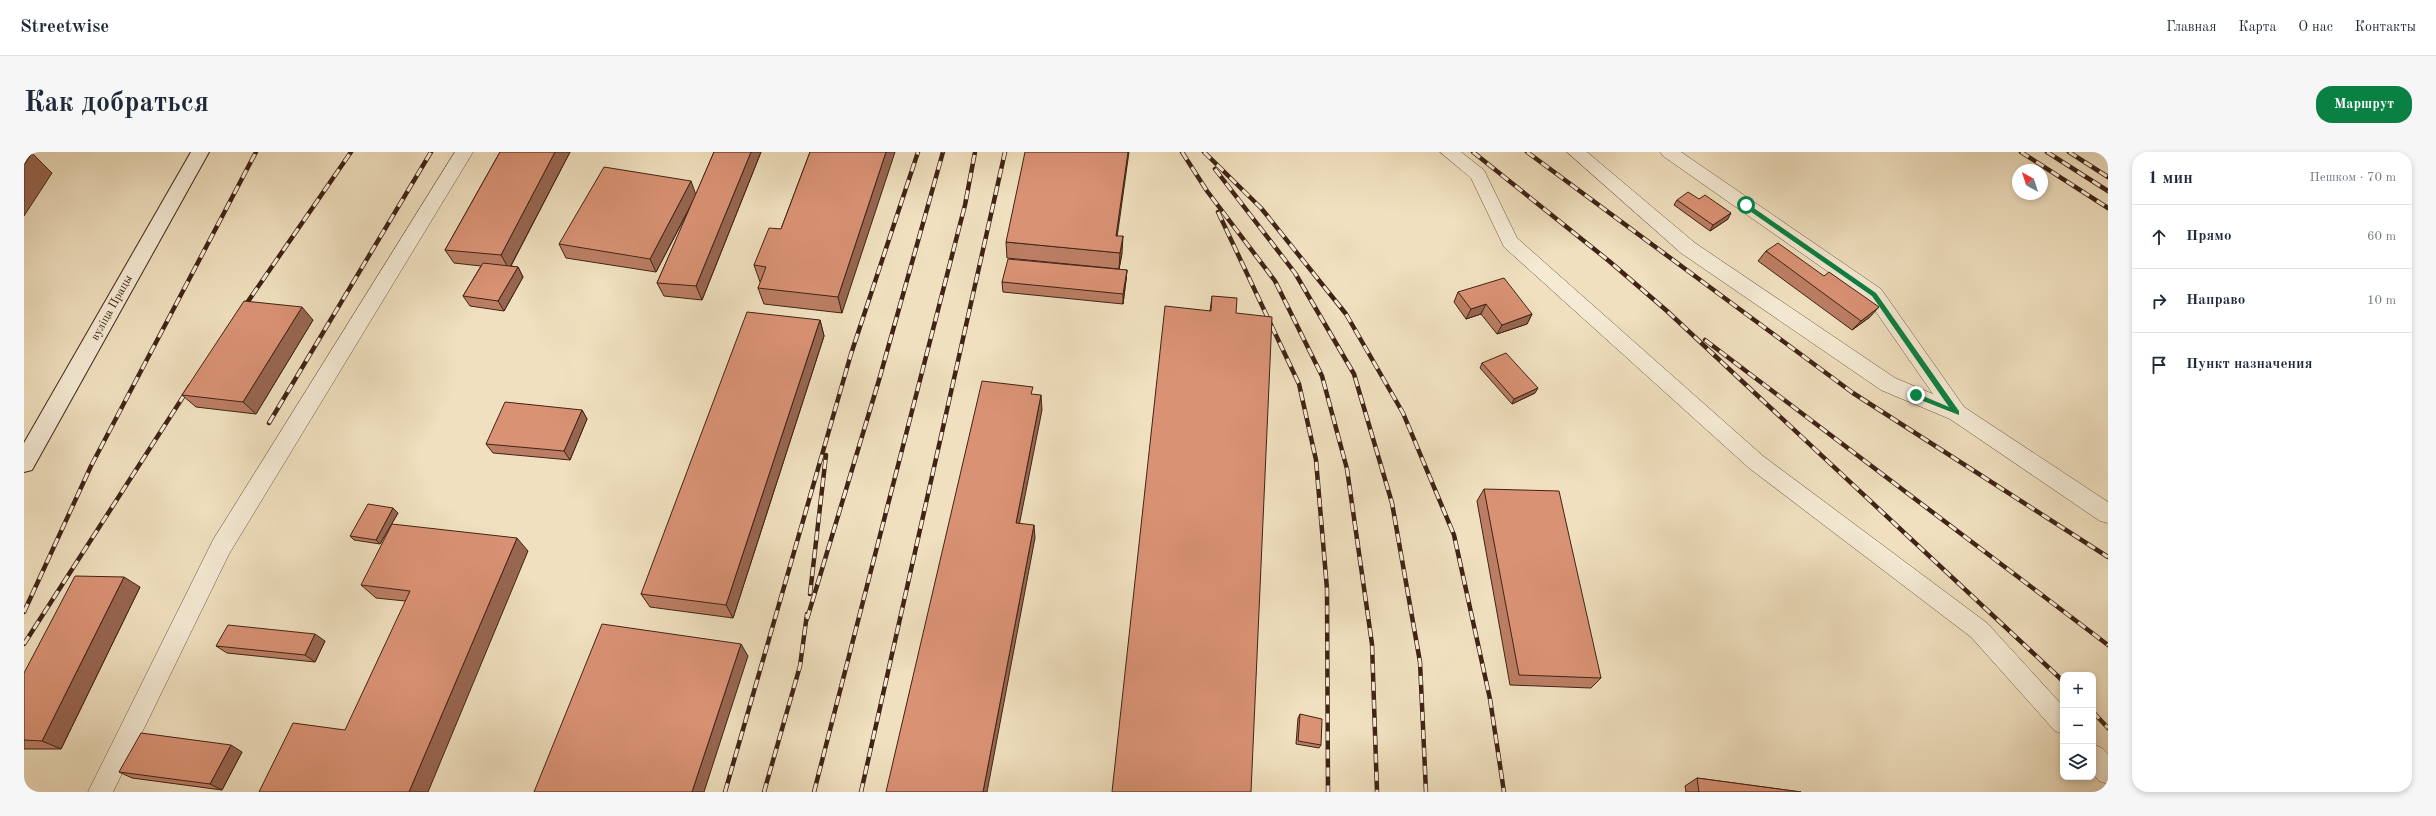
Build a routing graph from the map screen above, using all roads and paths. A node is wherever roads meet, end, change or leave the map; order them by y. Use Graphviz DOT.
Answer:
graph roads {
  1 [pos="200,152"];
  2 [pos="464,152"];
  3 [pos="1449,152"];
  4 [pos="1576,152"];
  5 [pos="1669,152"];
  6 [pos="1957,413"];
  7 [pos="24,463"];
  8 [pos="2108,514"];
  9 [pos="2060,720"];
  10 [pos="2096,759"];
  11 [pos="2108,772"];
  12 [pos="100,792"];
  1 -- 7 [label="main road, вуліца Працы"];
  2 -- 12 [label="lane"];
  3 -- 9 [label="lane"];
  4 -- 6 [label="lane"];
  5 -- 6 [label="lane"];
  6 -- 8 [label="lane"];
  10 -- 11 [label="lane"];
}
